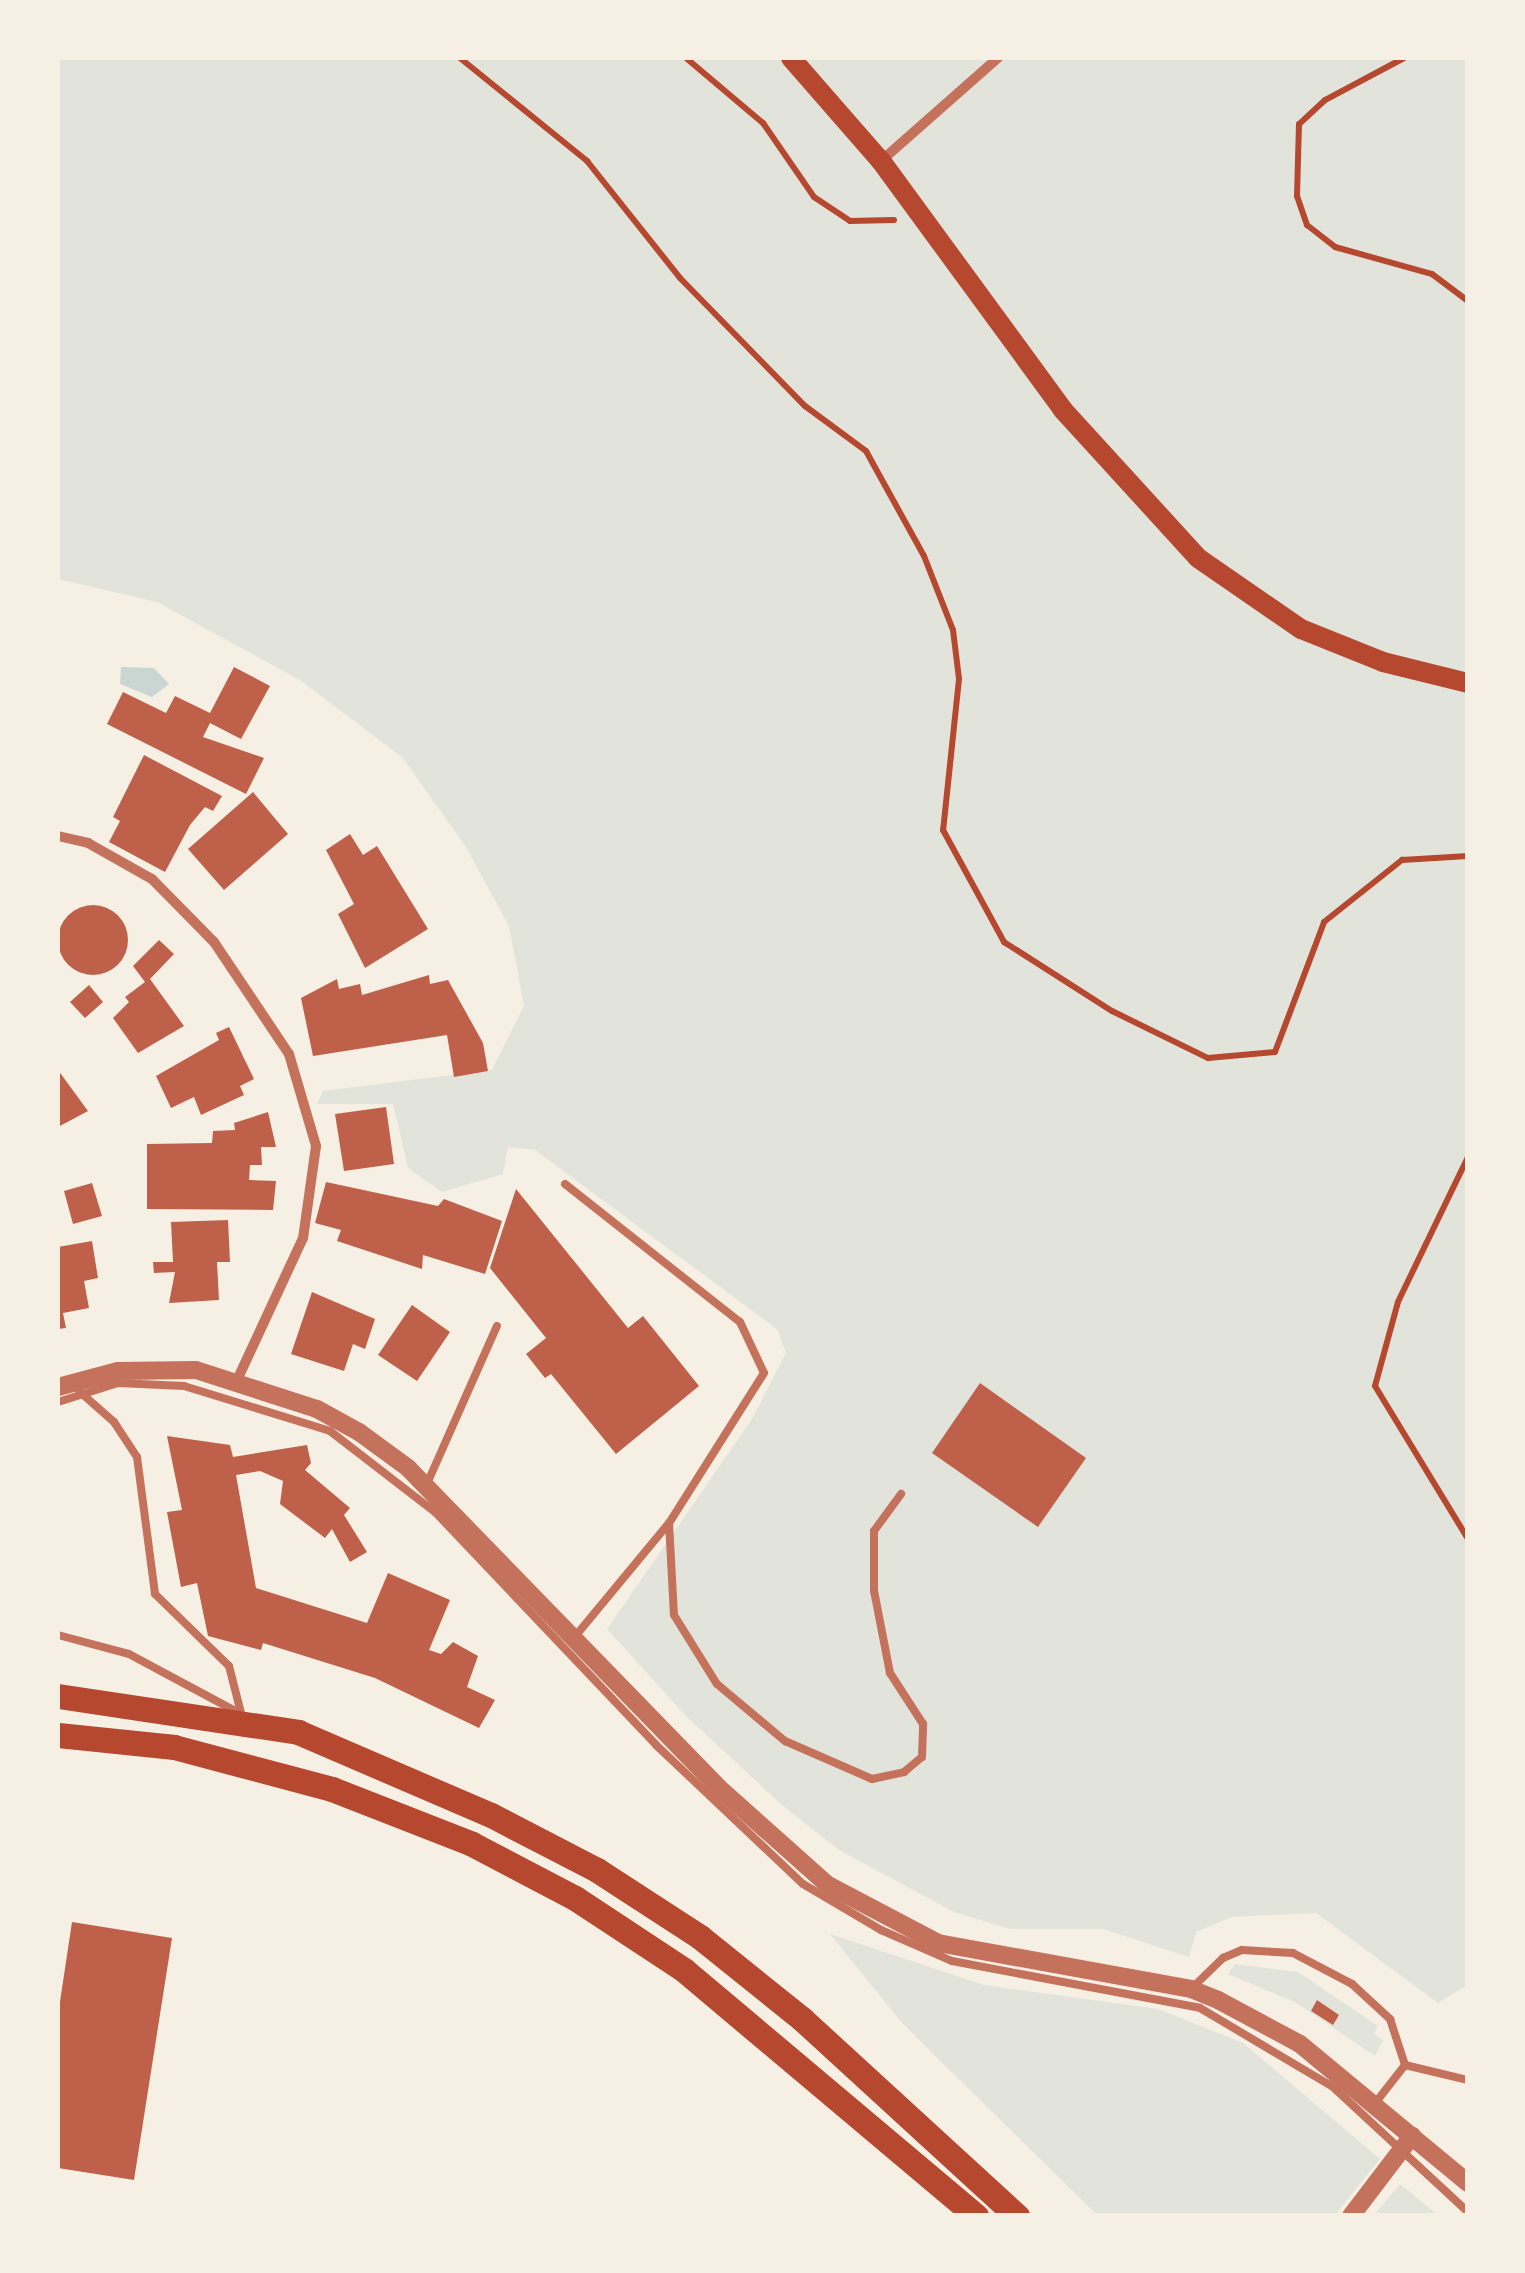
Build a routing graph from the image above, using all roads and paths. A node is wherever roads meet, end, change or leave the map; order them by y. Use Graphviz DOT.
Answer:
graph roads {
  1 [pos="460,58"];
  2 [pos="686,58"];
  3 [pos="792,58"];
  4 [pos="998,58"];
  5 [pos="1404,58"];
  6 [pos="881,160"];
  7 [pos="924,219"];
  8 [pos="1468,301"];
  9 [pos="1468,683"];
  10 [pos="58,836"];
  11 [pos="1468,856"];
  12 [pos="1468,1157"];
  13 [pos="565,1184"];
  14 [pos="498,1326"];
  15 [pos="237,1380"];
  16 [pos="69,1388"];
  17 [pos="58,1402"];
  18 [pos="426,1486"];
  19 [pos="901,1494"];
  20 [pos="670,1523"];
  21 [pos="1468,1540"];
  22 [pos="58,1635"];
  23 [pos="574,1638"];
  24 [pos="58,1696"];
  25 [pos="242,1718"];
  26 [pos="58,1734"];
  27 [pos="1191,1990"];
  28 [pos="1405,2065"];
  29 [pos="1468,2080"];
  30 [pos="1376,2102"];
  31 [pos="1412,2136"];
  32 [pos="1400,2151"];
  33 [pos="1468,2183"];
  34 [pos="1468,2212"];
  35 [pos="976,2216"];
  36 [pos="1017,2216"];
  37 [pos="1351,2216"];
  1 -- 11 [label="path"];
  2 -- 7 [label="path"];
  3 -- 6 [label="main road"];
  4 -- 6 [label="street"];
  5 -- 8 [label="path"];
  6 -- 7 [label="main road"];
  7 -- 9 [label="main road"];
  10 -- 15 [label="street"];
  12 -- 21 [label="path"];
  13 -- 20 [label="lane"];
  14 -- 18 [label="lane"];
  15 -- 16 [label="street"];
  15 -- 18 [label="street"];
  16 -- 17 [label="lane"];
  16 -- 25 [label="lane"];
  16 -- 32 [label="lane"];
  18 -- 23 [label="street"];
  19 -- 20 [label="lane"];
  20 -- 23 [label="lane"];
  22 -- 25 [label="lane"];
  23 -- 27 [label="street"];
  24 -- 25 [label="highway"];
  25 -- 36 [label="highway"];
  26 -- 35 [label="highway"];
  27 -- 28 [label="lane"];
  27 -- 30 [label="street"];
  28 -- 29 [label="lane"];
  28 -- 30 [label="lane"];
  30 -- 31 [label="street"];
  31 -- 32 [label="street"];
  31 -- 33 [label="street"];
  32 -- 34 [label="lane"];
  32 -- 37 [label="street"];
}
